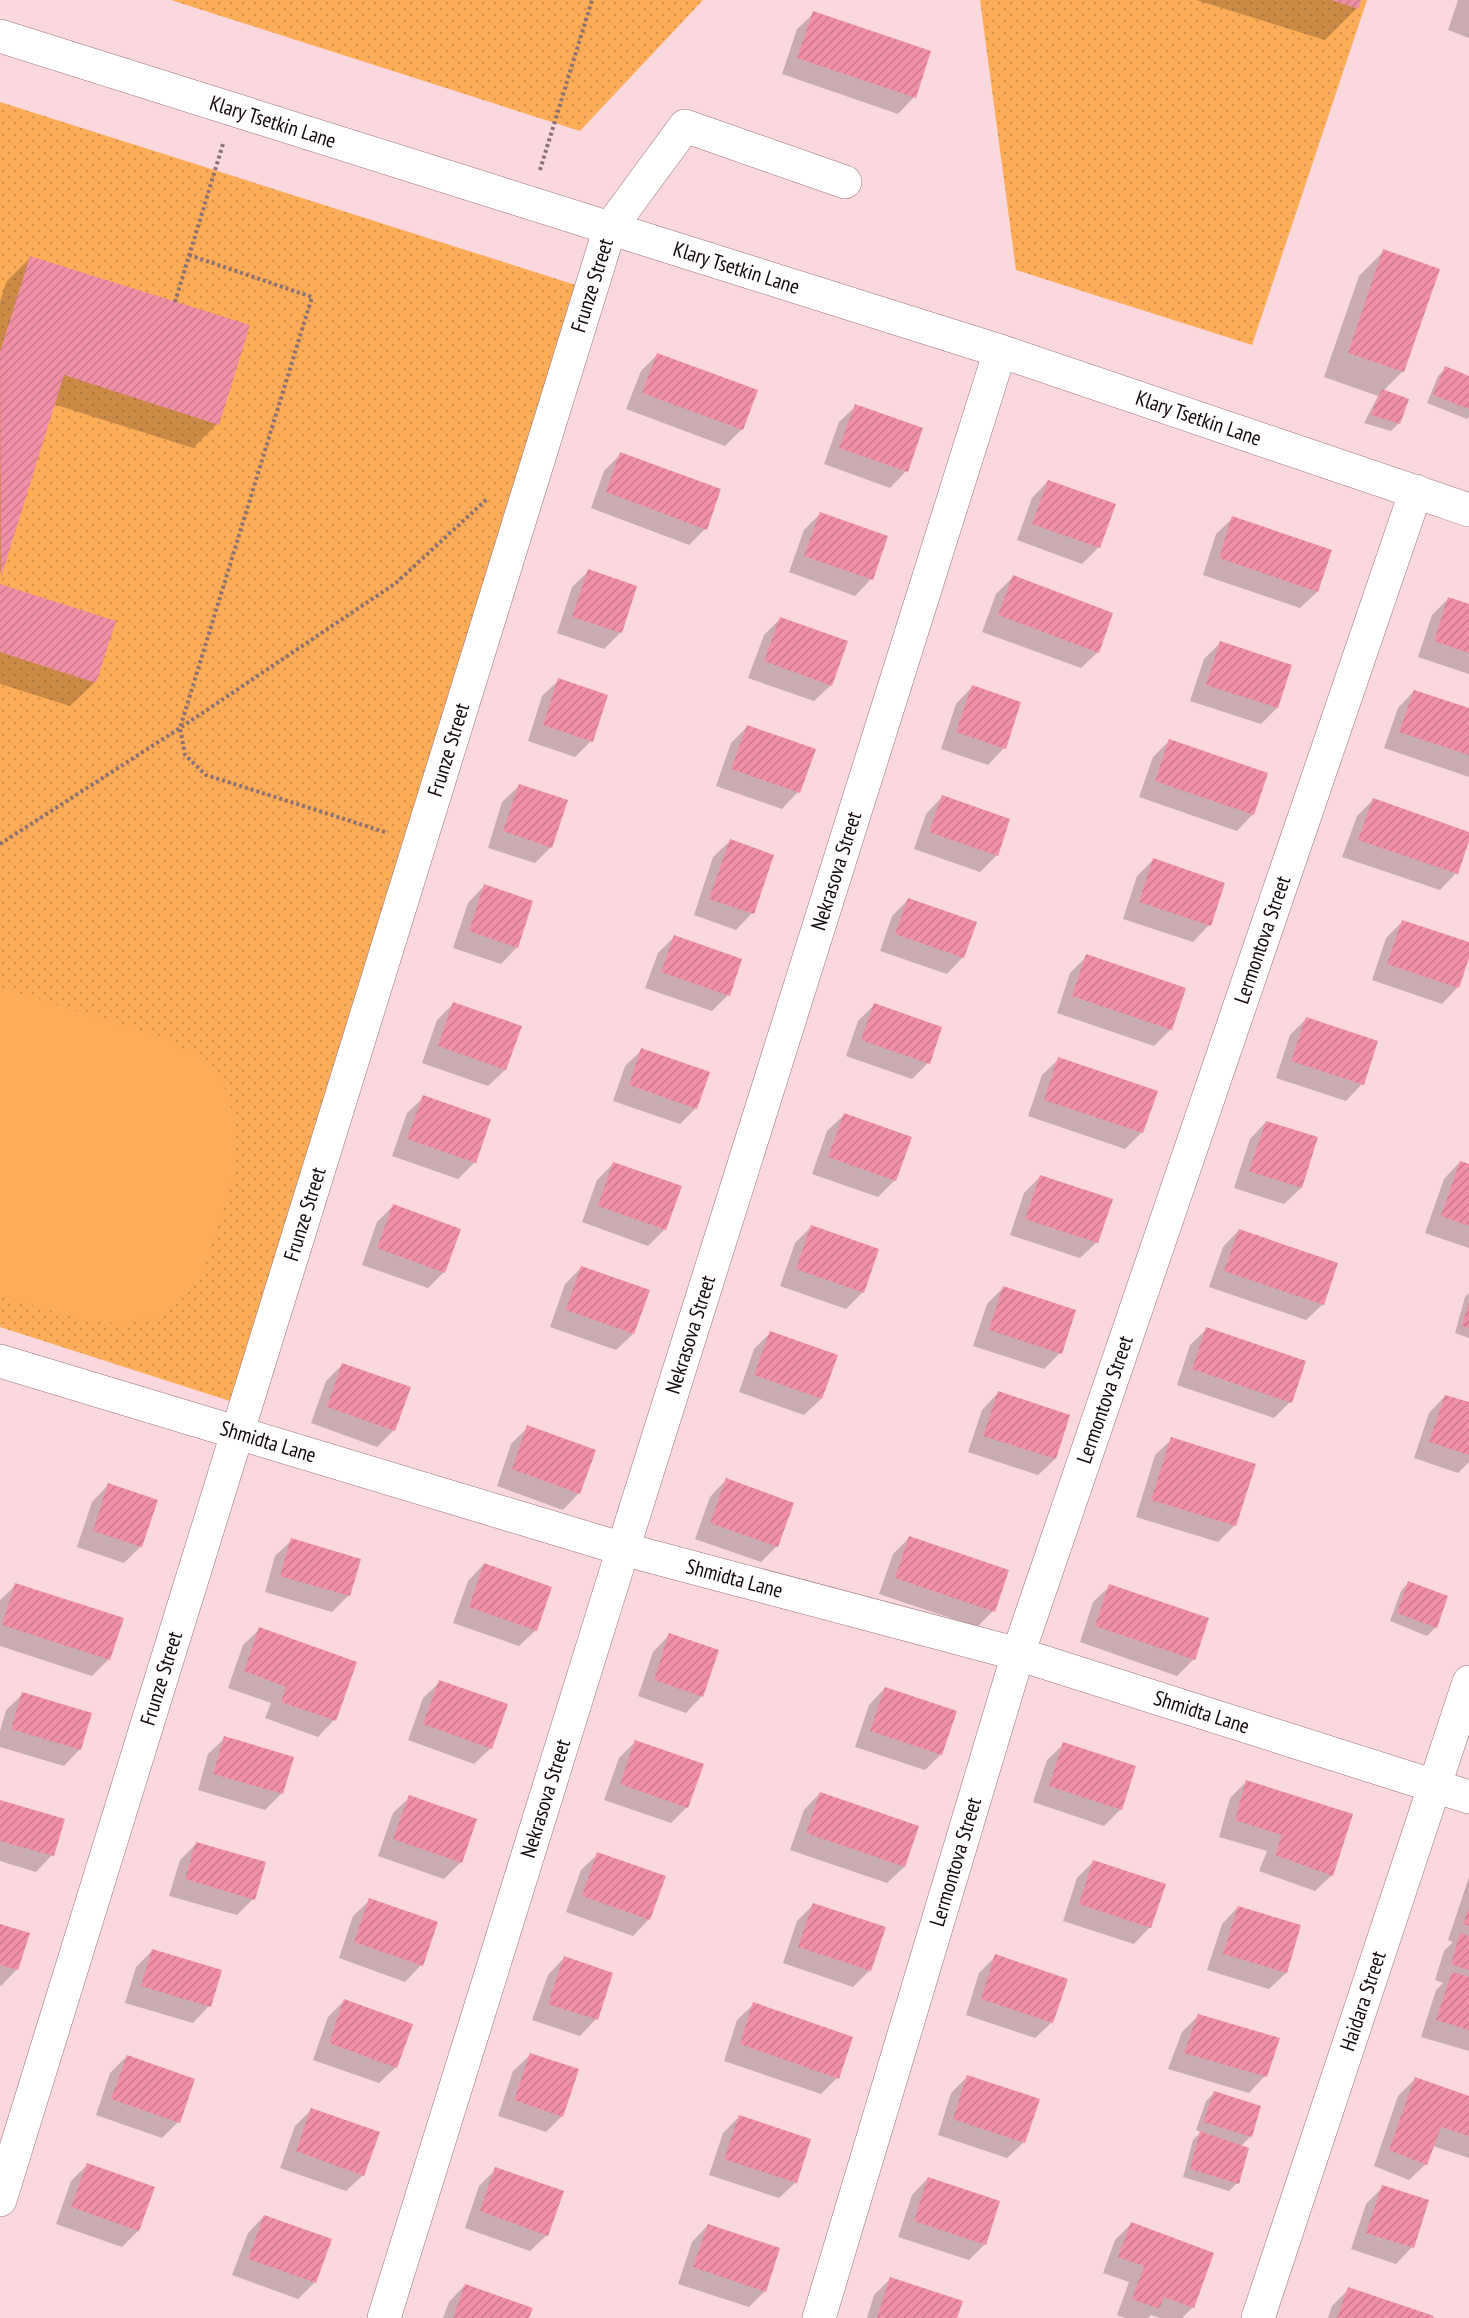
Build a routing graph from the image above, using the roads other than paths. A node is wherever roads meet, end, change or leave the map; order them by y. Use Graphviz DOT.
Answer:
graph roads {
  1 [pos="0,36"];
  2 [pos="845,182"];
  3 [pos="610,228"];
  4 [pos="1000,351"];
  5 [pos="1416,491"];
  6 [pos="1469,510"];
  7 [pos="0,1360"];
  8 [pos="237,1432"];
  9 [pos="623,1549"];
  10 [pos="1018,1654"];
  11 [pos="1469,1682"];
  12 [pos="1435,1787"];
  13 [pos="1469,1797"];
  14 [pos="0,2200"];
  15 [pos="384,2318"];
  16 [pos="819,2318"];
  17 [pos="1258,2318"];
  1 -- 3 [label="street, Klary Tsetkin Lane"];
  2 -- 3 [label="street, Frunze Street"];
  3 -- 4 [label="street, Klary Tsetkin Lane"];
  3 -- 8 [label="street, Frunze Street"];
  4 -- 5 [label="street, Klary Tsetkin Lane"];
  4 -- 9 [label="street, Nekrasova Street"];
  5 -- 6 [label="street, Klary Tsetkin Lane"];
  5 -- 10 [label="street, Lermontova Street"];
  7 -- 8 [label="street, Shmidta Lane"];
  8 -- 9 [label="street, Shmidta Lane"];
  8 -- 14 [label="street, Frunze Street"];
  9 -- 10 [label="street, Shmidta Lane"];
  9 -- 15 [label="street, Nekrasova Street"];
  10 -- 12 [label="street, Shmidta Lane"];
  10 -- 16 [label="street, Lermontova Street"];
  11 -- 12 [label="street, Haidara Street"];
  12 -- 13 [label="street, Shmidta Lane"];
  12 -- 17 [label="street, Haidara Street"];
}
